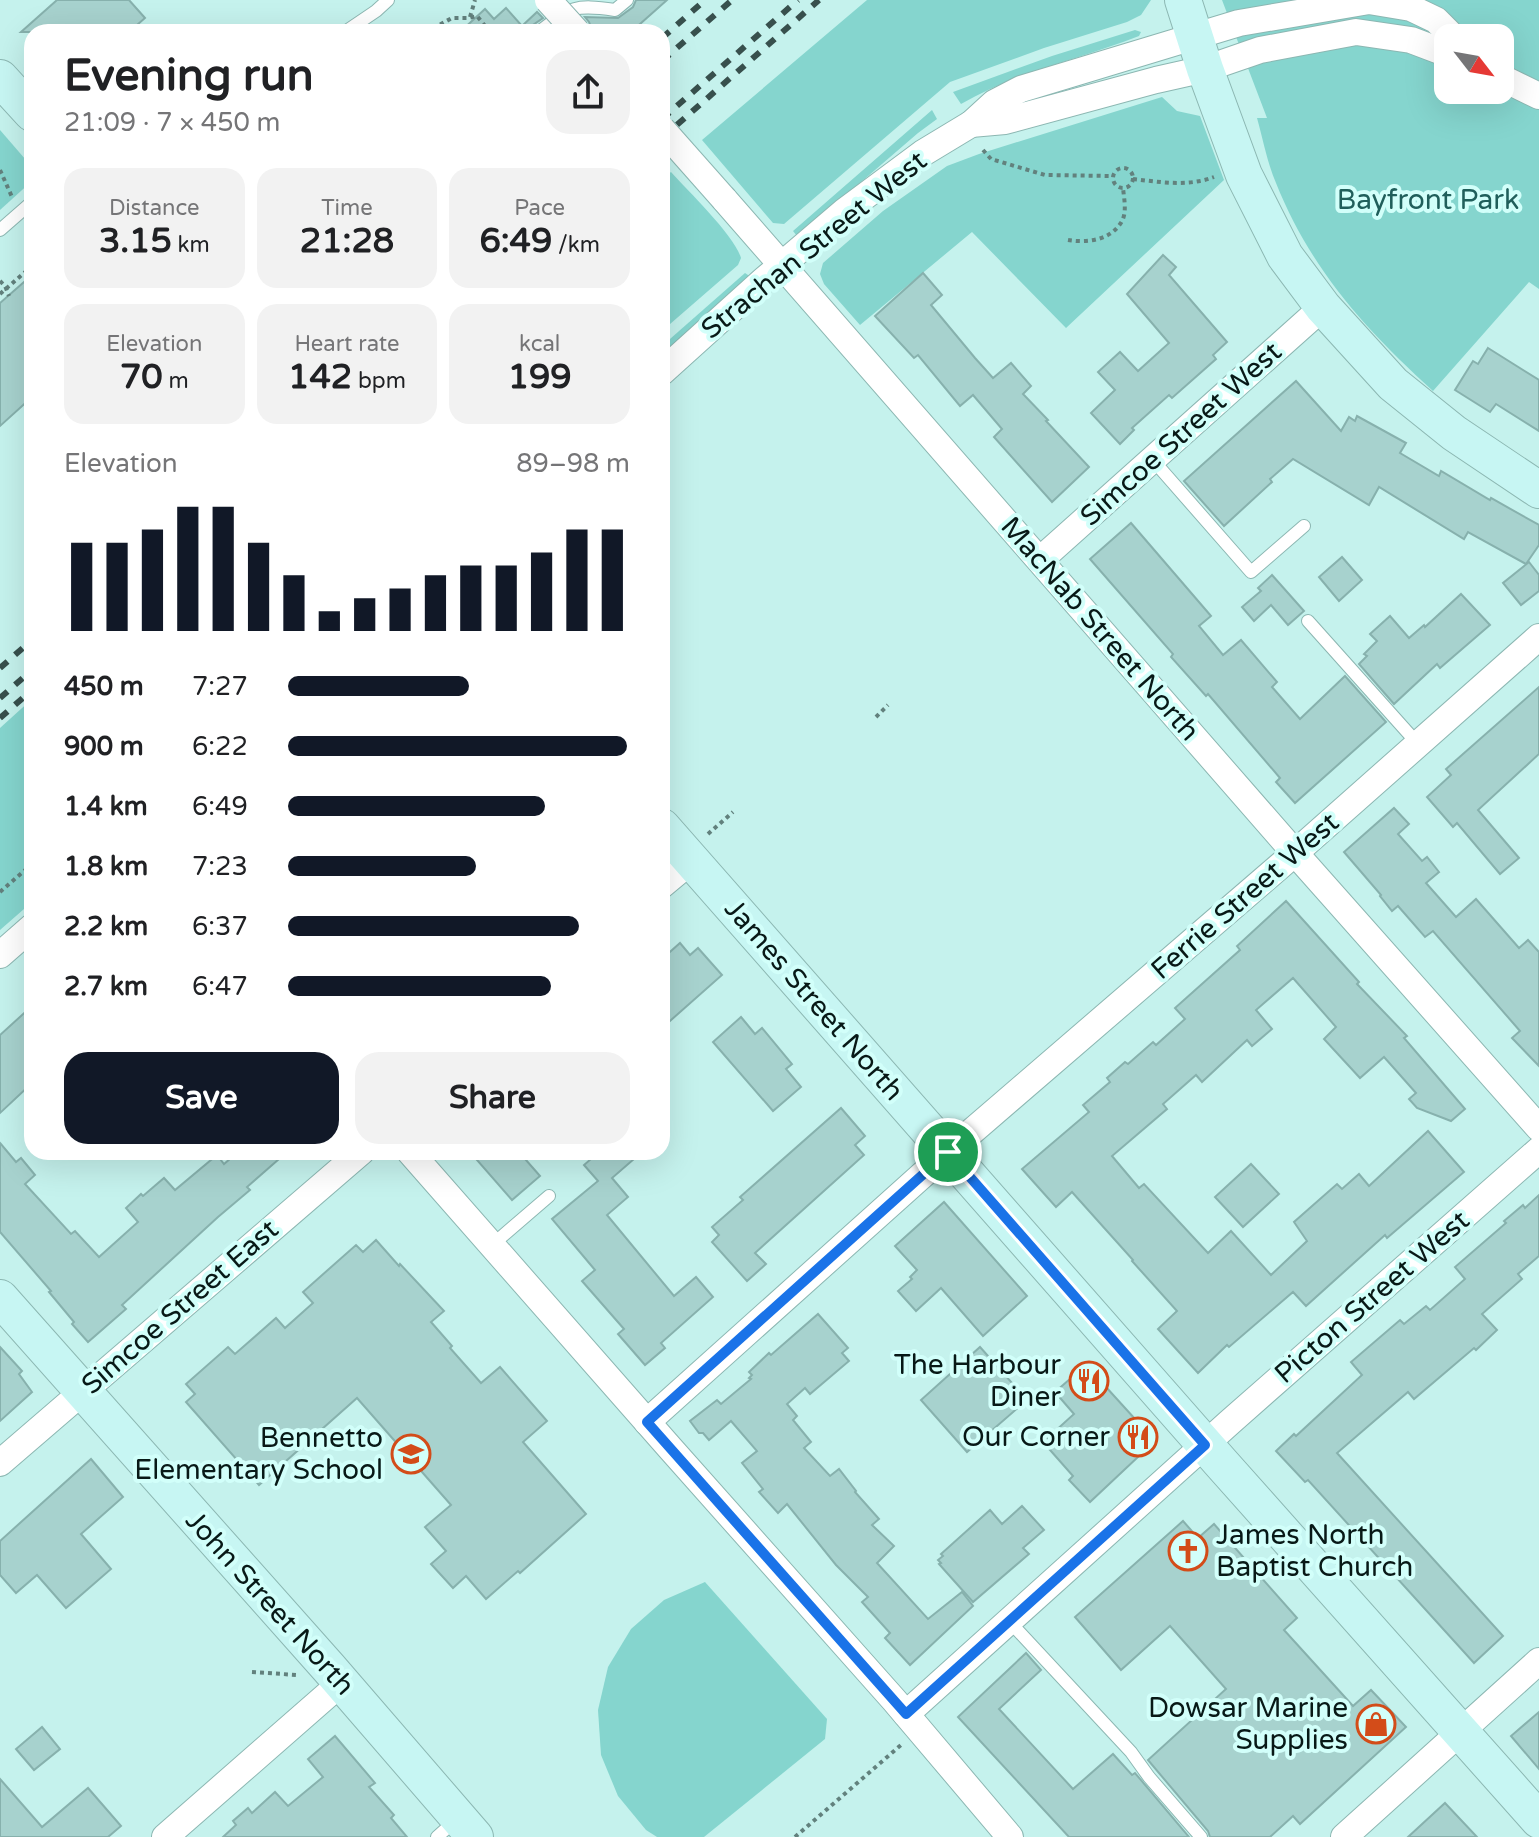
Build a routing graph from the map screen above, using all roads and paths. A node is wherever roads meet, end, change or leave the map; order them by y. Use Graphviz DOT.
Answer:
graph roads {
  1 [pos="388,0"];
  2 [pos="475,0"];
  3 [pos="548,0"];
  4 [pos="627,0"];
  5 [pos="1183,0"];
  6 [pos="588,3"];
  7 [pos="469,18"];
  8 [pos="357,24"];
  9 [pos="441,24"];
  10 [pos="483,24"];
  11 [pos="549,24"];
  12 [pos="570,24"];
  13 [pos="1440,24"];
  14 [pos="1434,49"];
  15 [pos="1200,52"];
  16 [pos="0,78"];
  17 [pos="1514,84"];
  18 [pos="1539,96"];
  19 [pos="24,104"];
  20 [pos="670,138"];
  21 [pos="983,150"];
  22 [pos="0,170"];
  23 [pos="1223,173"];
  24 [pos="1112,176"];
  25 [pos="1133,179"];
  26 [pos="1123,188"];
  27 [pos="14,201"];
  28 [pos="24,209"];
  29 [pos="0,230"];
  30 [pos="1068,240"];
  31 [pos="781,266"];
  32 [pos="24,273"];
  33 [pos="0,281"];
  34 [pos="6,289"];
  35 [pos="0,294"];
  36 [pos="9,296"];
  37 [pos="1323,307"];
  38 [pos="670,365"];
  39 [pos="1152,459"];
  40 [pos="1539,490"];
  41 [pos="1304,526"];
  42 [pos="1040,560"];
  43 [pos="1308,621"];
  44 [pos="1539,637"];
  45 [pos="888,705"];
  46 [pos="876,717"];
  47 [pos="1418,744"];
  48 [pos="733,812"];
  49 [pos="670,831"];
  50 [pos="700,847"];
  51 [pos="1295,853"];
  52 [pos="24,871"];
  53 [pos="670,877"];
  54 [pos="0,892"];
  55 [pos="24,934"];
  56 [pos="0,955"];
  57 [pos="1539,1128"];
  58 [pos="1539,1150"];
  59 [pos="948,1152"];
  60 [pos="352,1160"];
  61 [pos="417,1160"];
  62 [pos="549,1196"];
  63 [pos="492,1245"];
  64 [pos="0,1298"];
  65 [pos="82,1391"];
  66 [pos="647,1422"];
  67 [pos="1205,1445"];
  68 [pos="0,1463"];
  69 [pos="1009,1621"];
  70 [pos="1539,1661"];
  71 [pos="252,1672"];
  72 [pos="324,1680"];
  73 [pos="906,1714"];
  74 [pos="1460,1731"];
  75 [pos="905,1741"];
  76 [pos="1539,1820"];
  77 [pos="457,1831"];
  78 [pos="1356,1833"];
  79 [pos="165,1837"];
  80 [pos="795,1837"];
  81 [pos="1010,1837"];
  82 [pos="1201,1837"];
  1 -- 8 [label="lane"];
  2 -- 7 [label="path"];
  3 -- 12 [label="street, bridge"];
  4 -- 6 [label="lane"];
  5 -- 15 [label="main road"];
  6 -- 11 [label="lane"];
  7 -- 9 [label="path"];
  7 -- 10 [label="path"];
  13 -- 15 [label="street"];
  14 -- 15 [label="street"];
  15 -- 31 [label="street, Strachan Street West"];
  15 -- 37 [label="main road"];
  16 -- 19 [label="main road"];
  17 -- 18 [label="street"];
  20 -- 31 [label="street, MacNab Street North, bridge"];
  21 -- 24 [label="path"];
  22 -- 27 [label="path"];
  23 -- 25 [label="path"];
  24 -- 25 [label="path"];
  24 -- 26 [label="path"];
  25 -- 26 [label="path"];
  26 -- 30 [label="path"];
  28 -- 29 [label="lane"];
  31 -- 38 [label="street, Strachan Street West"];
  31 -- 42 [label="street, MacNab Street North"];
  32 -- 34 [label="path"];
  33 -- 34 [label="path"];
  34 -- 35 [label="path"];
  34 -- 36 [label="path"];
  37 -- 39 [label="street, Simcoe Street West"];
  37 -- 40 [label="main road"];
  39 -- 41 [label="lane"];
  39 -- 42 [label="street, Simcoe Street West"];
  42 -- 51 [label="street, MacNab Street North"];
  43 -- 47 [label="lane"];
  44 -- 47 [label="street, Ferrie Street West"];
  45 -- 46 [label="path"];
  47 -- 51 [label="street, Ferrie Street West"];
  48 -- 50 [label="path"];
  49 -- 50 [label="main road, James Street North"];
  50 -- 53 [label="street"];
  50 -- 59 [label="main road, James Street North"];
  51 -- 57 [label="street, MacNab Street North"];
  51 -- 59 [label="street, Ferrie Street West"];
  52 -- 54 [label="path"];
  55 -- 56 [label="street"];
  58 -- 67 [label="street, Picton Street West"];
  59 -- 66 [label="street, Ferrie Street West"];
  59 -- 67 [label="main road, James Street North"];
  60 -- 65 [label="street, Simcoe Street East"];
  61 -- 63 [label="street"];
  62 -- 63 [label="lane"];
  63 -- 66 [label="street"];
  64 -- 65 [label="main road, John Street North"];
  65 -- 68 [label="street, Simcoe Street East"];
  65 -- 72 [label="main road, John Street North"];
  66 -- 73 [label="street"];
  67 -- 69 [label="street, Picton Street West"];
  67 -- 74 [label="main road, James Street North"];
  69 -- 73 [label="street, Picton Street West"];
  69 -- 82 [label="lane"];
  70 -- 74 [label="street"];
  71 -- 72 [label="path"];
  72 -- 77 [label="main road, John Street North"];
  72 -- 79 [label="street"];
  73 -- 81 [label="street"];
  74 -- 76 [label="main road, James Street North"];
  74 -- 78 [label="street"];
  75 -- 80 [label="path"];
}
